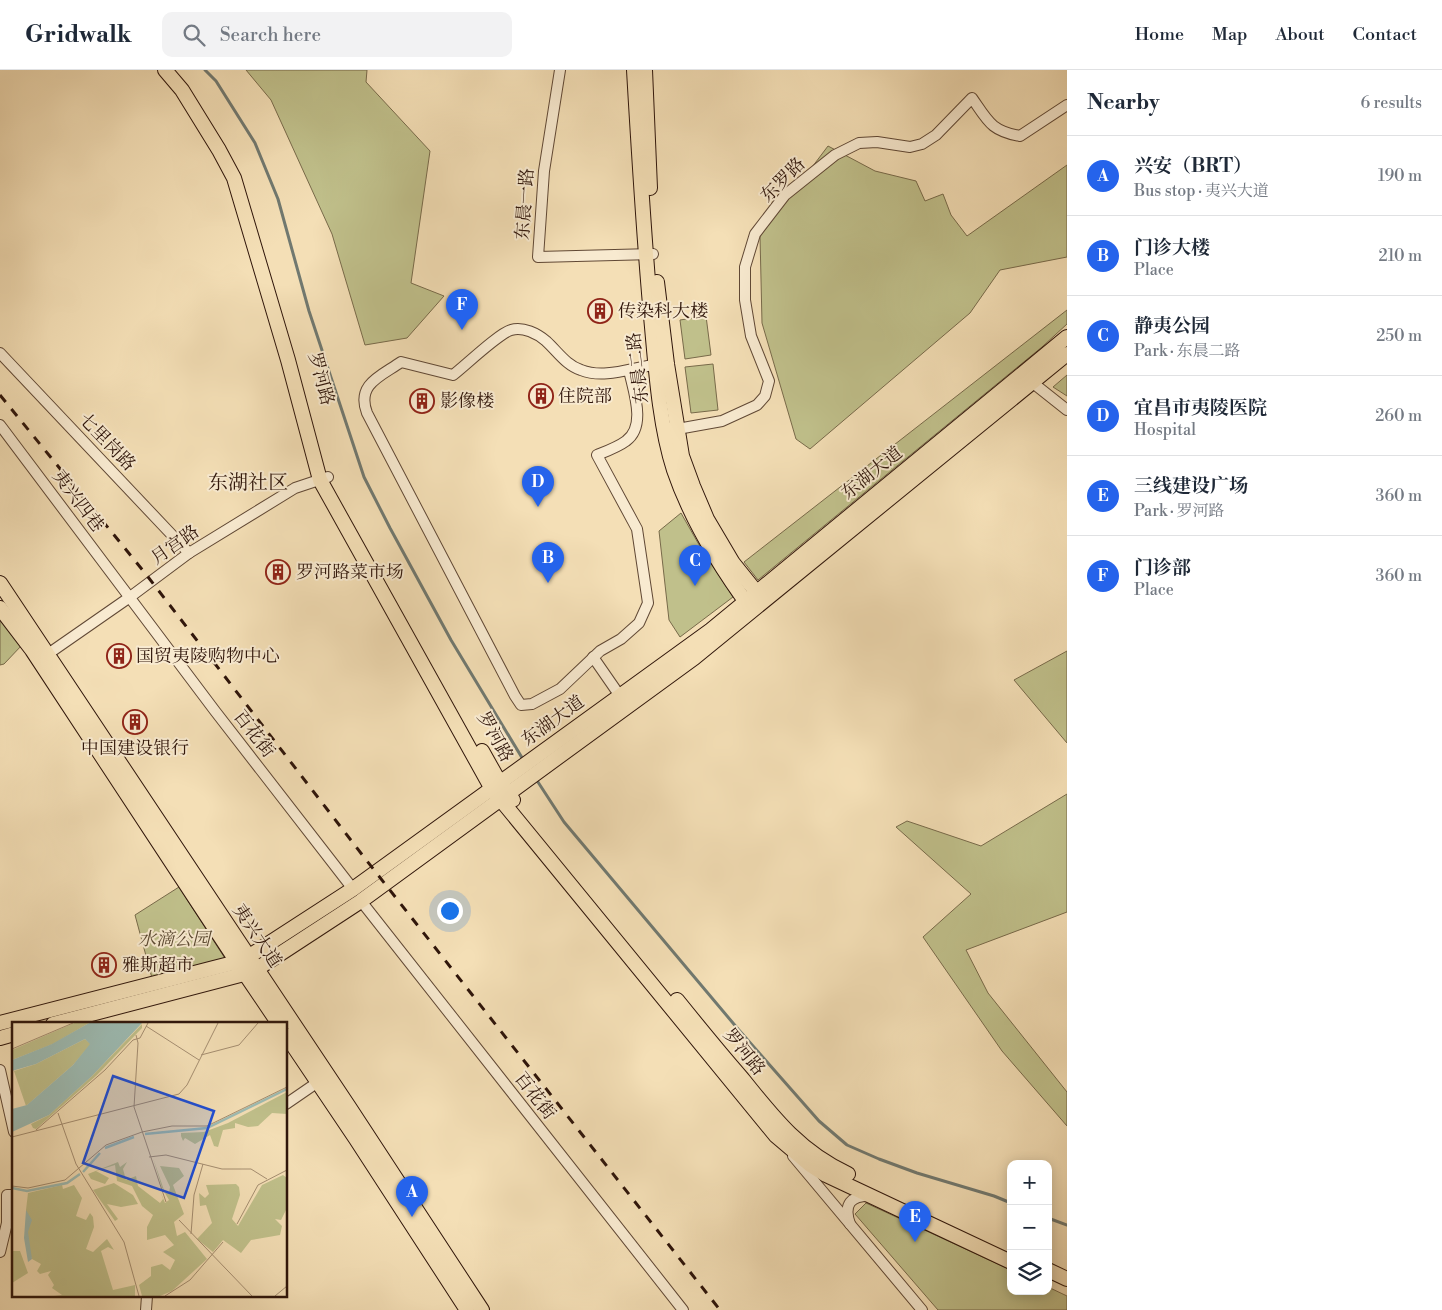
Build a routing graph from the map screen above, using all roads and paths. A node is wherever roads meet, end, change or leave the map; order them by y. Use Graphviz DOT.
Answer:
graph roads {
  1 [pos="165,70"];
  2 [pos="171,70"];
  3 [pos="560,70"];
  4 [pos="634,70"];
  5 [pos="645,70"];
  6 [pos="1067,105"];
  7 [pos="649,254"];
  8 [pos="1067,337"];
  9 [pos="0,353"];
  10 [pos="1067,354"];
  11 [pos="661,364"];
  12 [pos="629,370"];
  13 [pos="1033,383"];
  14 [pos="1067,410"];
  15 [pos="0,425"];
  16 [pos="671,430"];
  17 [pos="324,478"];
  18 [pos="189,553"];
  19 [pos="0,583"];
  20 [pos="130,597"];
  21 [pos="754,602"];
  22 [pos="0,608"];
  23 [pos="48,654"];
  24 [pos="593,657"];
  25 [pos="620,696"];
  26 [pos="553,756"];
  27 [pos="500,791"];
  28 [pos="353,889"];
  29 [pos="362,901"];
  30 [pos="247,965"];
  31 [pos="59,1022"];
  32 [pos="278,1022"];
  33 [pos="286,1022"];
  34 [pos="0,1023"];
  35 [pos="288,1025"];
  36 [pos="288,1038"];
  37 [pos="0,1070"];
  38 [pos="318,1082"];
  39 [pos="288,1103"];
  40 [pos="12,1123"];
  41 [pos="776,1136"];
  42 [pos="12,1195"];
  43 [pos="872,1196"];
  44 [pos="850,1225"];
  45 [pos="1007,1250"];
  46 [pos="0,1252"];
  47 [pos="1007,1260"];
  48 [pos="1052,1272"];
  49 [pos="1067,1279"];
  50 [pos="1052,1282"];
  51 [pos="1067,1289"];
  52 [pos="466,1310"];
  53 [pos="482,1310"];
  54 [pos="683,1310"];
  55 [pos="922,1310"];
  1 -- 17 [label="main road, 罗河路"];
  2 -- 17 [label="main road, 罗河路"];
  3 -- 7 [label="street, 东晨一路"];
  4 -- 7 [label="main road, 东晨二路"];
  5 -- 7 [label="main road, 东晨二路"];
  6 -- 16 [label="street, 东罗路"];
  7 -- 11 [label="main road, 东晨二路"];
  8 -- 21 [label="main road, 东湖大道"];
  9 -- 18 [label="street, 七里岗路"];
  10 -- 13 [label="main road, 东湖大道"];
  11 -- 12 [label="street"];
  11 -- 16 [label="main road, 东晨二路"];
  12 -- 24 [label="street"];
  12 -- 24 [label="street"];
  13 -- 14 [label="street"];
  13 -- 21 [label="main road, 东湖大道"];
  15 -- 20 [label="street, 夷兴四巷"];
  16 -- 21 [label="main road, 东晨二路"];
  17 -- 18 [label="street, 月宫路"];
  17 -- 27 [label="main road, 罗河路"];
  18 -- 20 [label="street, 月宫路"];
  19 -- 23 [label="main road, 夷兴大道"];
  20 -- 23 [label="street, 月宫路"];
  20 -- 28 [label="street, 百花街"];
  21 -- 25 [label="main road, 东湖大道"];
  21 -- 26 [label="main road, 东湖大道"];
  22 -- 30 [label="main road, 夷兴大道"];
  23 -- 30 [label="main road, 夷兴大道"];
  24 -- 25 [label="street"];
  25 -- 26 [label="main road, 东湖大道"];
  26 -- 27 [label="main road, 东湖大道"];
  27 -- 28 [label="main road, 东湖大道"];
  27 -- 29 [label="main road, 东湖大道"];
  27 -- 41 [label="main road, 罗河路"];
  27 -- 45 [label="main road, 罗河路"];
  28 -- 30 [label="main road, 东湖大道"];
  29 -- 30 [label="main road, 东湖大道"];
  29 -- 54 [label="street, 百花街"];
  30 -- 31 [label="main road, 东湖大道"];
  30 -- 32 [label="main road, 夷兴大道"];
  30 -- 33 [label="main road, 夷兴大道"];
  30 -- 34 [label="main road, 东湖大道"];
  35 -- 53 [label="main road, 夷兴大道"];
  36 -- 38 [label="main road"];
  37 -- 40 [label="street"];
  38 -- 39 [label="street"];
  38 -- 52 [label="main road"];
  41 -- 43 [label="main road, 罗河路"];
  41 -- 44 [label="street, 罗河路"];
  42 -- 46 [label="street"];
  43 -- 44 [label="street"];
  43 -- 47 [label="main road, 罗河路"];
  44 -- 55 [label="street, 罗河路"];
  48 -- 49 [label="main road"];
  50 -- 51 [label="main road"];
}
